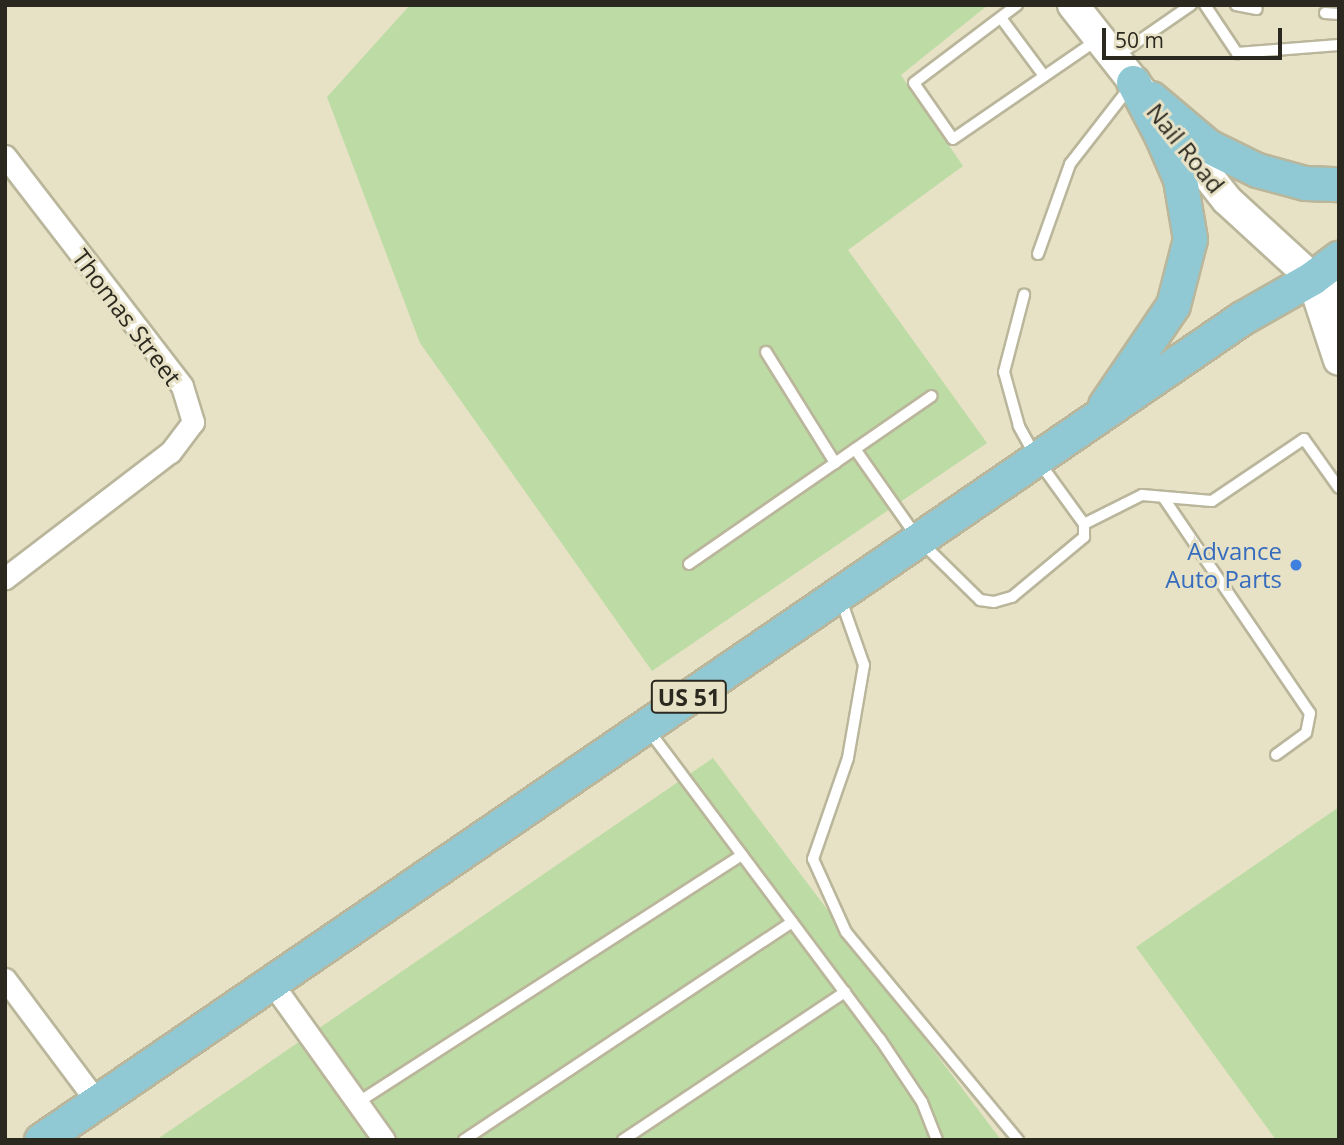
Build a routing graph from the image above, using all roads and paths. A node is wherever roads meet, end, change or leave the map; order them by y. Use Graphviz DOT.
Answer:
graph roads {
  1 [pos="1017,5"];
  2 [pos="1073,5"];
  3 [pos="1191,5"];
  4 [pos="1205,5"];
  5 [pos="1236,5"];
  6 [pos="1257,9"];
  7 [pos="1325,13"];
  8 [pos="1339,14"];
  9 [pos="1001,18"];
  10 [pos="1339,45"];
  11 [pos="1116,59"];
  12 [pos="1044,76"];
  13 [pos="5,156"];
  14 [pos="1339,184"];
  15 [pos="1038,254"];
  16 [pos="1339,258"];
  17 [pos="1312,278"];
  18 [pos="1024,295"];
  19 [pos="1339,296"];
  20 [pos="766,352"];
  21 [pos="1339,360"];
  22 [pos="932,396"];
  23 [pos="1093,422"];
  24 [pos="855,449"];
  25 [pos="1037,459"];
  26 [pos="835,463"];
  27 [pos="1339,488"];
  28 [pos="1163,497"];
  29 [pos="1084,524"];
  30 [pos="919,540"];
  31 [pos="689,564"];
  32 [pos="5,578"];
  33 [pos="839,595"];
  34 [pos="646,726"];
  35 [pos="1276,755"];
  36 [pos="742,855"];
  37 [pos="792,922"];
  38 [pos="5,979"];
  39 [pos="271,982"];
  40 [pos="845,992"];
  41 [pos="97,1102"];
  42 [pos="357,1103"];
  43 [pos="41,1140"];
  44 [pos="384,1140"];
  45 [pos="464,1140"];
  46 [pos="623,1140"];
  47 [pos="937,1140"];
  48 [pos="1018,1140"];
  1 -- 9 [label="lane"];
  2 -- 11 [label="street, Nail Road"];
  3 -- 11 [label="lane"];
  4 -- 10 [label="lane"];
  5 -- 6 [label="lane"];
  7 -- 8 [label="lane"];
  9 -- 12 [label="lane"];
  9 -- 12 [label="lane"];
  11 -- 12 [label="lane"];
  11 -- 14 [label="main road"];
  11 -- 15 [label="lane"];
  11 -- 17 [label="street, Nail Road"];
  11 -- 23 [label="main road"];
  13 -- 32 [label="street, Thomas Street"];
  16 -- 17 [label="main road, US 51"];
  17 -- 19 [label="street, Nail Road"];
  17 -- 21 [label="street, Nail Road"];
  17 -- 23 [label="main road, US 51"];
  18 -- 25 [label="lane"];
  20 -- 26 [label="lane"];
  22 -- 24 [label="lane"];
  23 -- 25 [label="main road, US 51"];
  24 -- 26 [label="lane"];
  24 -- 30 [label="lane"];
  25 -- 29 [label="lane"];
  25 -- 30 [label="main road, US 51"];
  26 -- 31 [label="lane"];
  27 -- 28 [label="lane"];
  28 -- 29 [label="lane"];
  28 -- 35 [label="lane"];
  29 -- 30 [label="lane"];
  30 -- 33 [label="main road, US 51"];
  33 -- 34 [label="main road, US 51"];
  33 -- 48 [label="lane"];
  34 -- 36 [label="lane"];
  34 -- 39 [label="main road, US 51"];
  36 -- 37 [label="lane"];
  36 -- 42 [label="lane"];
  37 -- 40 [label="lane"];
  37 -- 45 [label="lane"];
  38 -- 41 [label="street"];
  39 -- 41 [label="main road, US 51"];
  39 -- 42 [label="street"];
  40 -- 46 [label="lane"];
  40 -- 47 [label="lane"];
  41 -- 43 [label="main road, US 51"];
  42 -- 44 [label="street"];
}
